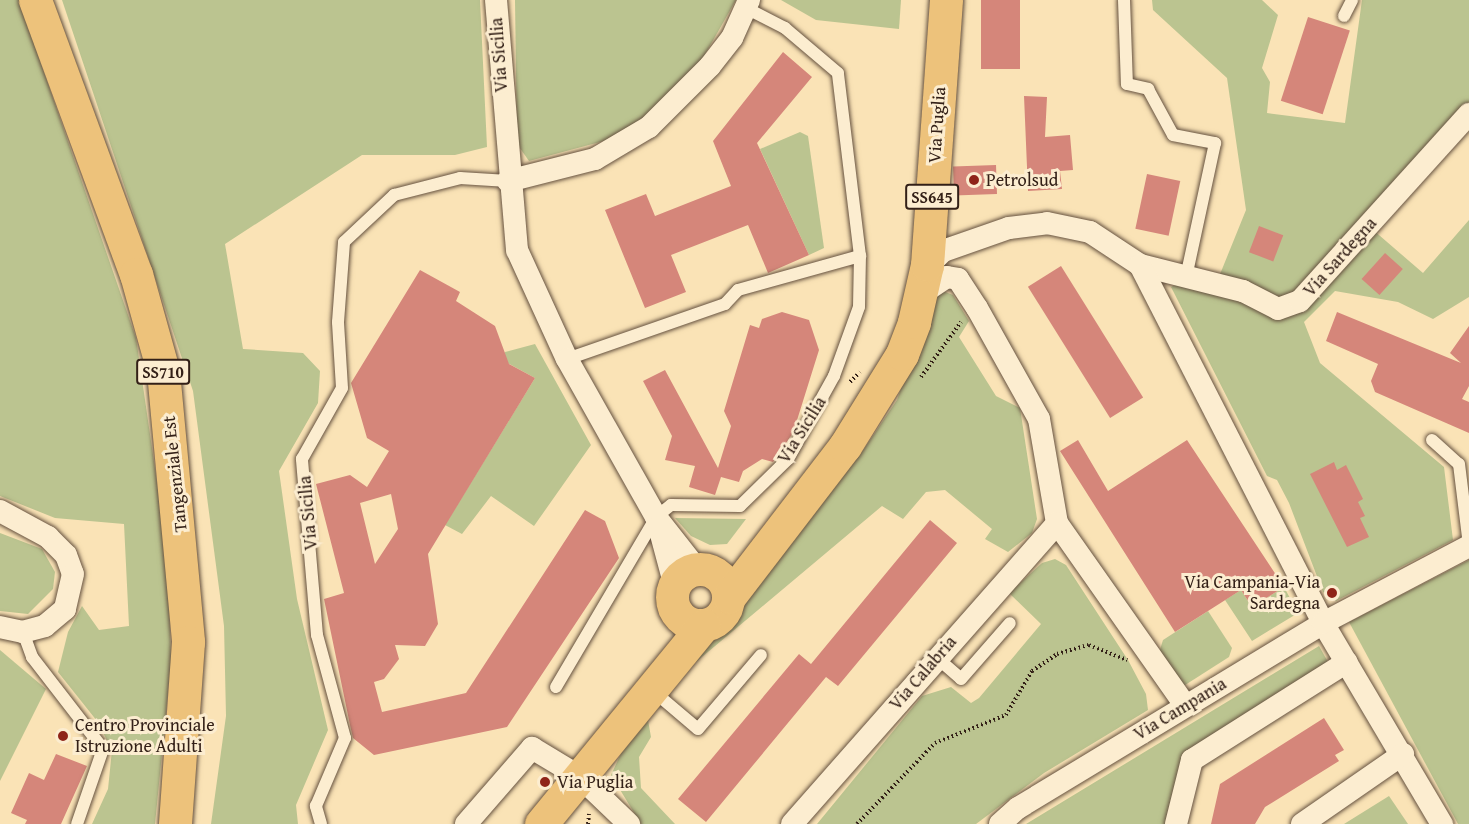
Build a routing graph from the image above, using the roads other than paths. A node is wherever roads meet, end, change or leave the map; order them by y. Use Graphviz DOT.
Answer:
graph roads {
  1 [pos="35,0"];
  2 [pos="496,0"];
  3 [pos="929,0"];
  4 [pos="946,0"];
  5 [pos="1124,0"];
  6 [pos="1352,0"];
  7 [pos="748,5"];
  8 [pos="1344,15"];
  9 [pos="1469,114"];
  10 [pos="508,181"];
  11 [pos="932,203"];
  12 [pos="974,241"];
  13 [pos="861,256"];
  14 [pos="1140,265"];
  15 [pos="1186,277"];
  16 [pos="924,280"];
  17 [pos="900,320"];
  18 [pos="567,359"];
  19 [pos="882,385"];
  20 [pos="1432,440"];
  21 [pos="0,511"];
  22 [pos="656,517"];
  23 [pos="1057,523"];
  24 [pos="1469,546"];
  25 [pos="697,586"];
  26 [pos="1010,623"];
  27 [pos="1323,623"];
  28 [pos="0,627"];
  29 [pos="23,632"];
  30 [pos="761,655"];
  31 [pos="936,657"];
  32 [pos="1347,662"];
  33 [pos="555,687"];
  34 [pos="649,687"];
  35 [pos="1185,705"];
  36 [pos="1403,754"];
  37 [pos="183,764"];
  38 [pos="580,777"];
  39 [pos="76,824"];
  40 [pos="174,824"];
  41 [pos="195,824"];
  42 [pos="321,824"];
  43 [pos="466,824"];
  44 [pos="541,824"];
  45 [pos="629,824"];
  46 [pos="792,824"];
  47 [pos="1000,824"];
  48 [pos="1176,824"];
  49 [pos="1302,824"];
  50 [pos="1442,824"];
  1 -- 37 [label="main road, Tangenziale Est / SS710"];
  2 -- 10 [label="street, Via Sicilia"];
  3 -- 17 [label="main road, Via Puglia / SS645"];
  4 -- 11 [label="main road, Via Puglia / SS645"];
  5 -- 15 [label="lane"];
  6 -- 8 [label="lane"];
  7 -- 10 [label="street, Via Sicilia"];
  7 -- 13 [label="lane, Via Sicilia"];
  9 -- 15 [label="street, Via Sardegna"];
  10 -- 18 [label="street, Via Sicilia"];
  10 -- 42 [label="lane, Via Sicilia"];
  11 -- 12 [label="street, Via Sardegna"];
  11 -- 16 [label="main road, Via Puglia / SS645"];
  12 -- 14 [label="street, Via Sardegna"];
  12 -- 16 [label="street, Via Sardegna"];
  12 -- 16 [label="street, Via Sardegna"];
  13 -- 18 [label="lane"];
  13 -- 22 [label="lane, Via Sicilia"];
  14 -- 15 [label="street, Via Sardegna"];
  14 -- 27 [label="street, Via Sardegna"];
  16 -- 17 [label="street"];
  16 -- 19 [label="main road, Via Puglia / SS645"];
  16 -- 23 [label="street"];
  17 -- 19 [label="main road, Via Puglia / SS645"];
  18 -- 22 [label="street, Via Sicilia"];
  19 -- 25 [label="main road, Via Puglia / SS645"];
  20 -- 24 [label="lane"];
  21 -- 29 [label="street"];
  22 -- 25 [label="street, Via Sicilia"];
  22 -- 33 [label="lane"];
  23 -- 31 [label="street, Via Calabria"];
  23 -- 35 [label="street"];
  24 -- 27 [label="street, Via Campania"];
  25 -- 34 [label="main road, Via Puglia / SS645"];
  25 -- 34 [label="main road, Via Puglia / SS645"];
  26 -- 31 [label="lane"];
  27 -- 32 [label="street"];
  27 -- 35 [label="street, Via Campania"];
  28 -- 29 [label="street"];
  29 -- 39 [label="lane"];
  30 -- 34 [label="lane"];
  31 -- 46 [label="street, Via Calabria"];
  32 -- 36 [label="street"];
  32 -- 48 [label="street"];
  34 -- 38 [label="main road, Via Puglia / SS645"];
  35 -- 47 [label="street, Via Campania"];
  36 -- 49 [label="street"];
  36 -- 50 [label="street"];
  37 -- 40 [label="main road, Tangenziale Est / SS710"];
  37 -- 41 [label="main road"];
  38 -- 43 [label="street"];
  38 -- 44 [label="main road, Via Puglia / SS645"];
  38 -- 45 [label="street"];
}
